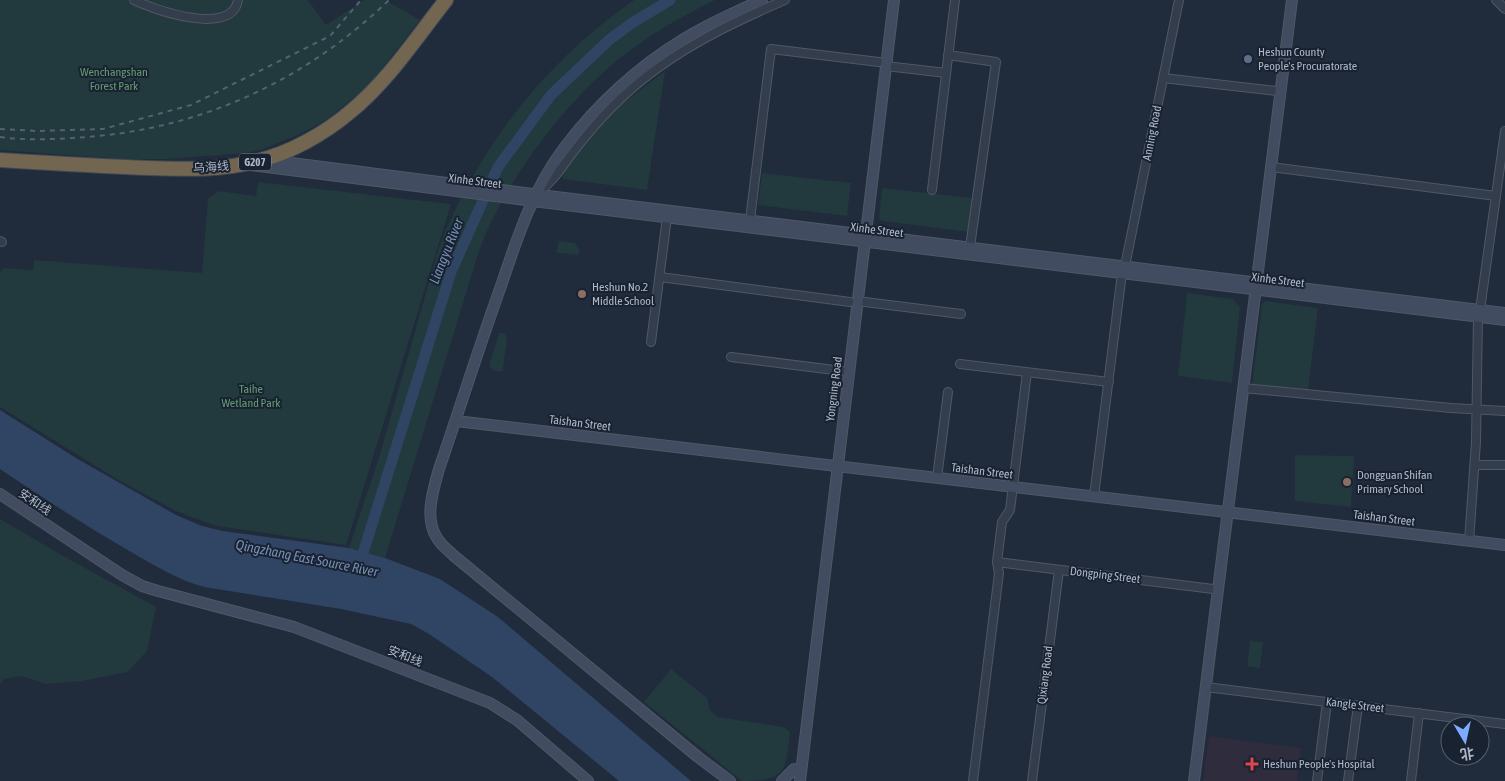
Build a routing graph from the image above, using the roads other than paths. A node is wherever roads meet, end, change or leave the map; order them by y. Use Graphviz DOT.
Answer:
graph roads {
  1 [pos="134,0"];
  2 [pos="238,0"];
  3 [pos="446,0"];
  4 [pos="762,0"];
  5 [pos="785,0"];
  6 [pos="887,0"];
  7 [pos="894,0"];
  8 [pos="955,0"];
  9 [pos="1179,0"];
  10 [pos="1287,0"];
  11 [pos="1292,0"];
  12 [pos="1496,0"];
  13 [pos="1505,9"];
  14 [pos="948,55"];
  15 [pos="882,64"];
  16 [pos="946,74"];
  17 [pos="1164,78"];
  18 [pos="1276,91"];
  19 [pos="1505,131"];
  20 [pos="264,159"];
  21 [pos="0,160"];
  22 [pos="245,164"];
  23 [pos="1271,168"];
  24 [pos="462,188"];
  25 [pos="932,190"];
  26 [pos="1496,196"];
  27 [pos="535,198"];
  28 [pos="667,217"];
  29 [pos="750,220"];
  30 [pos="862,237"];
  31 [pos="970,247"];
  32 [pos="1124,270"];
  33 [pos="660,277"];
  34 [pos="1254,286"];
  35 [pos="854,302"];
  36 [pos="1479,313"];
  37 [pos="1505,313"];
  38 [pos="961,314"];
  39 [pos="1505,320"];
  40 [pos="651,342"];
  41 [pos="731,357"];
  42 [pos="960,364"];
  43 [pos="842,371"];
  44 [pos="1028,372"];
  45 [pos="1109,382"];
  46 [pos="1243,388"];
  47 [pos="948,392"];
  48 [pos="1477,409"];
  49 [pos="1505,411"];
  50 [pos="456,421"];
  51 [pos="1475,465"];
  52 [pos="1505,465"];
  53 [pos="834,466"];
  54 [pos="937,478"];
  55 [pos="1013,487"];
  56 [pos="0,494"];
  57 [pos="1094,496"];
  58 [pos="0,500"];
  59 [pos="1225,511"];
  60 [pos="1469,541"];
  61 [pos="1505,545"];
  62 [pos="998,562"];
  63 [pos="1059,570"];
  64 [pos="1213,589"];
  65 [pos="188,600"];
  66 [pos="1206,687"];
  67 [pos="1327,702"];
  68 [pos="1358,705"];
  69 [pos="1419,713"];
  70 [pos="1505,724"];
  71 [pos="794,769"];
  72 [pos="588,781"];
  73 [pos="730,781"];
  74 [pos="782,781"];
  75 [pos="793,781"];
  76 [pos="800,781"];
  77 [pos="973,781"];
  78 [pos="1032,781"];
  79 [pos="1189,781"];
  80 [pos="1194,781"];
  81 [pos="1317,781"];
  82 [pos="1348,781"];
  83 [pos="1411,781"];
  1 -- 2 [label="street"];
  3 -- 20 [label="highway, 乌海线 / G207"];
  4 -- 27 [label="main road"];
  5 -- 27 [label="street"];
  6 -- 15 [label="main road, Yongning Road"];
  7 -- 15 [label="main road, Yongning Road"];
  8 -- 14 [label="street"];
  9 -- 17 [label="street, Anning Road"];
  10 -- 18 [label="main road"];
  11 -- 23 [label="main road"];
  12 -- 13 [label="street"];
  14 -- 16 [label="street"];
  14 -- 31 [label="street"];
  15 -- 16 [label="street"];
  15 -- 29 [label="street"];
  15 -- 30 [label="main road, Yongning Road"];
  16 -- 25 [label="street"];
  17 -- 18 [label="street"];
  17 -- 32 [label="street, Anning Road"];
  18 -- 34 [label="main road"];
  19 -- 26 [label="street"];
  20 -- 22 [label="highway, 乌海线 / G207"];
  20 -- 24 [label="main road, Xinhe Street"];
  21 -- 22 [label="highway, 乌海线 / G207"];
  22 -- 24 [label="main road, Xinhe Street"];
  23 -- 26 [label="street"];
  23 -- 34 [label="main road"];
  24 -- 27 [label="main road, Xinhe Street"];
  26 -- 36 [label="street"];
  27 -- 28 [label="main road, Xinhe Street"];
  27 -- 29 [label="main road, Xinhe Street"];
  27 -- 50 [label="main road"];
  28 -- 30 [label="main road, Xinhe Street"];
  28 -- 33 [label="street"];
  29 -- 30 [label="main road, Xinhe Street"];
  30 -- 31 [label="main road, Xinhe Street"];
  30 -- 32 [label="main road, Xinhe Street"];
  30 -- 35 [label="main road, Yongning Road"];
  31 -- 32 [label="main road, Xinhe Street"];
  32 -- 34 [label="main road, Xinhe Street"];
  32 -- 45 [label="street, Anning Road"];
  33 -- 35 [label="street"];
  33 -- 40 [label="street"];
  34 -- 36 [label="main road, Xinhe Street"];
  34 -- 46 [label="main road"];
  34 -- 59 [label="main road"];
  35 -- 38 [label="street"];
  35 -- 43 [label="main road, Yongning Road"];
  35 -- 53 [label="main road, Yongning Road"];
  36 -- 37 [label="main road, Xinhe Street"];
  36 -- 39 [label="main road, Xinhe Street"];
  36 -- 48 [label="street"];
  41 -- 43 [label="street"];
  42 -- 44 [label="street"];
  43 -- 53 [label="main road, Yongning Road"];
  44 -- 45 [label="street"];
  44 -- 55 [label="street"];
  45 -- 57 [label="street, Anning Road"];
  46 -- 48 [label="street"];
  46 -- 59 [label="main road"];
  47 -- 54 [label="street"];
  48 -- 49 [label="street"];
  48 -- 51 [label="street"];
  50 -- 53 [label="main road, Taishan Street"];
  50 -- 73 [label="main road"];
  51 -- 52 [label="street"];
  51 -- 60 [label="street"];
  53 -- 54 [label="main road, Taishan Street"];
  53 -- 71 [label="main road, Yongning Road"];
  53 -- 76 [label="main road, Yongning Road"];
  54 -- 55 [label="main road, Taishan Street"];
  55 -- 57 [label="main road, Taishan Street"];
  55 -- 62 [label="street"];
  56 -- 65 [label="main road, 安和线"];
  57 -- 59 [label="main road, Taishan Street"];
  58 -- 65 [label="main road, 安和线"];
  59 -- 60 [label="main road, Taishan Street"];
  59 -- 64 [label="main road"];
  59 -- 66 [label="main road"];
  60 -- 61 [label="main road, Taishan Street"];
  62 -- 63 [label="street, Dongping Street"];
  62 -- 77 [label="street"];
  63 -- 64 [label="street, Dongping Street"];
  63 -- 78 [label="street, Qixiang Road"];
  64 -- 79 [label="main road"];
  65 -- 72 [label="main road, 安和线"];
  66 -- 67 [label="street, Kangle Street"];
  66 -- 80 [label="main road"];
  67 -- 68 [label="street, Kangle Street"];
  67 -- 81 [label="street"];
  68 -- 69 [label="street, Kangle Street"];
  68 -- 82 [label="street"];
  69 -- 70 [label="street, Kangle Street"];
  69 -- 83 [label="street"];
  71 -- 74 [label="main road"];
  71 -- 75 [label="main road, Yongning Road"];
}
